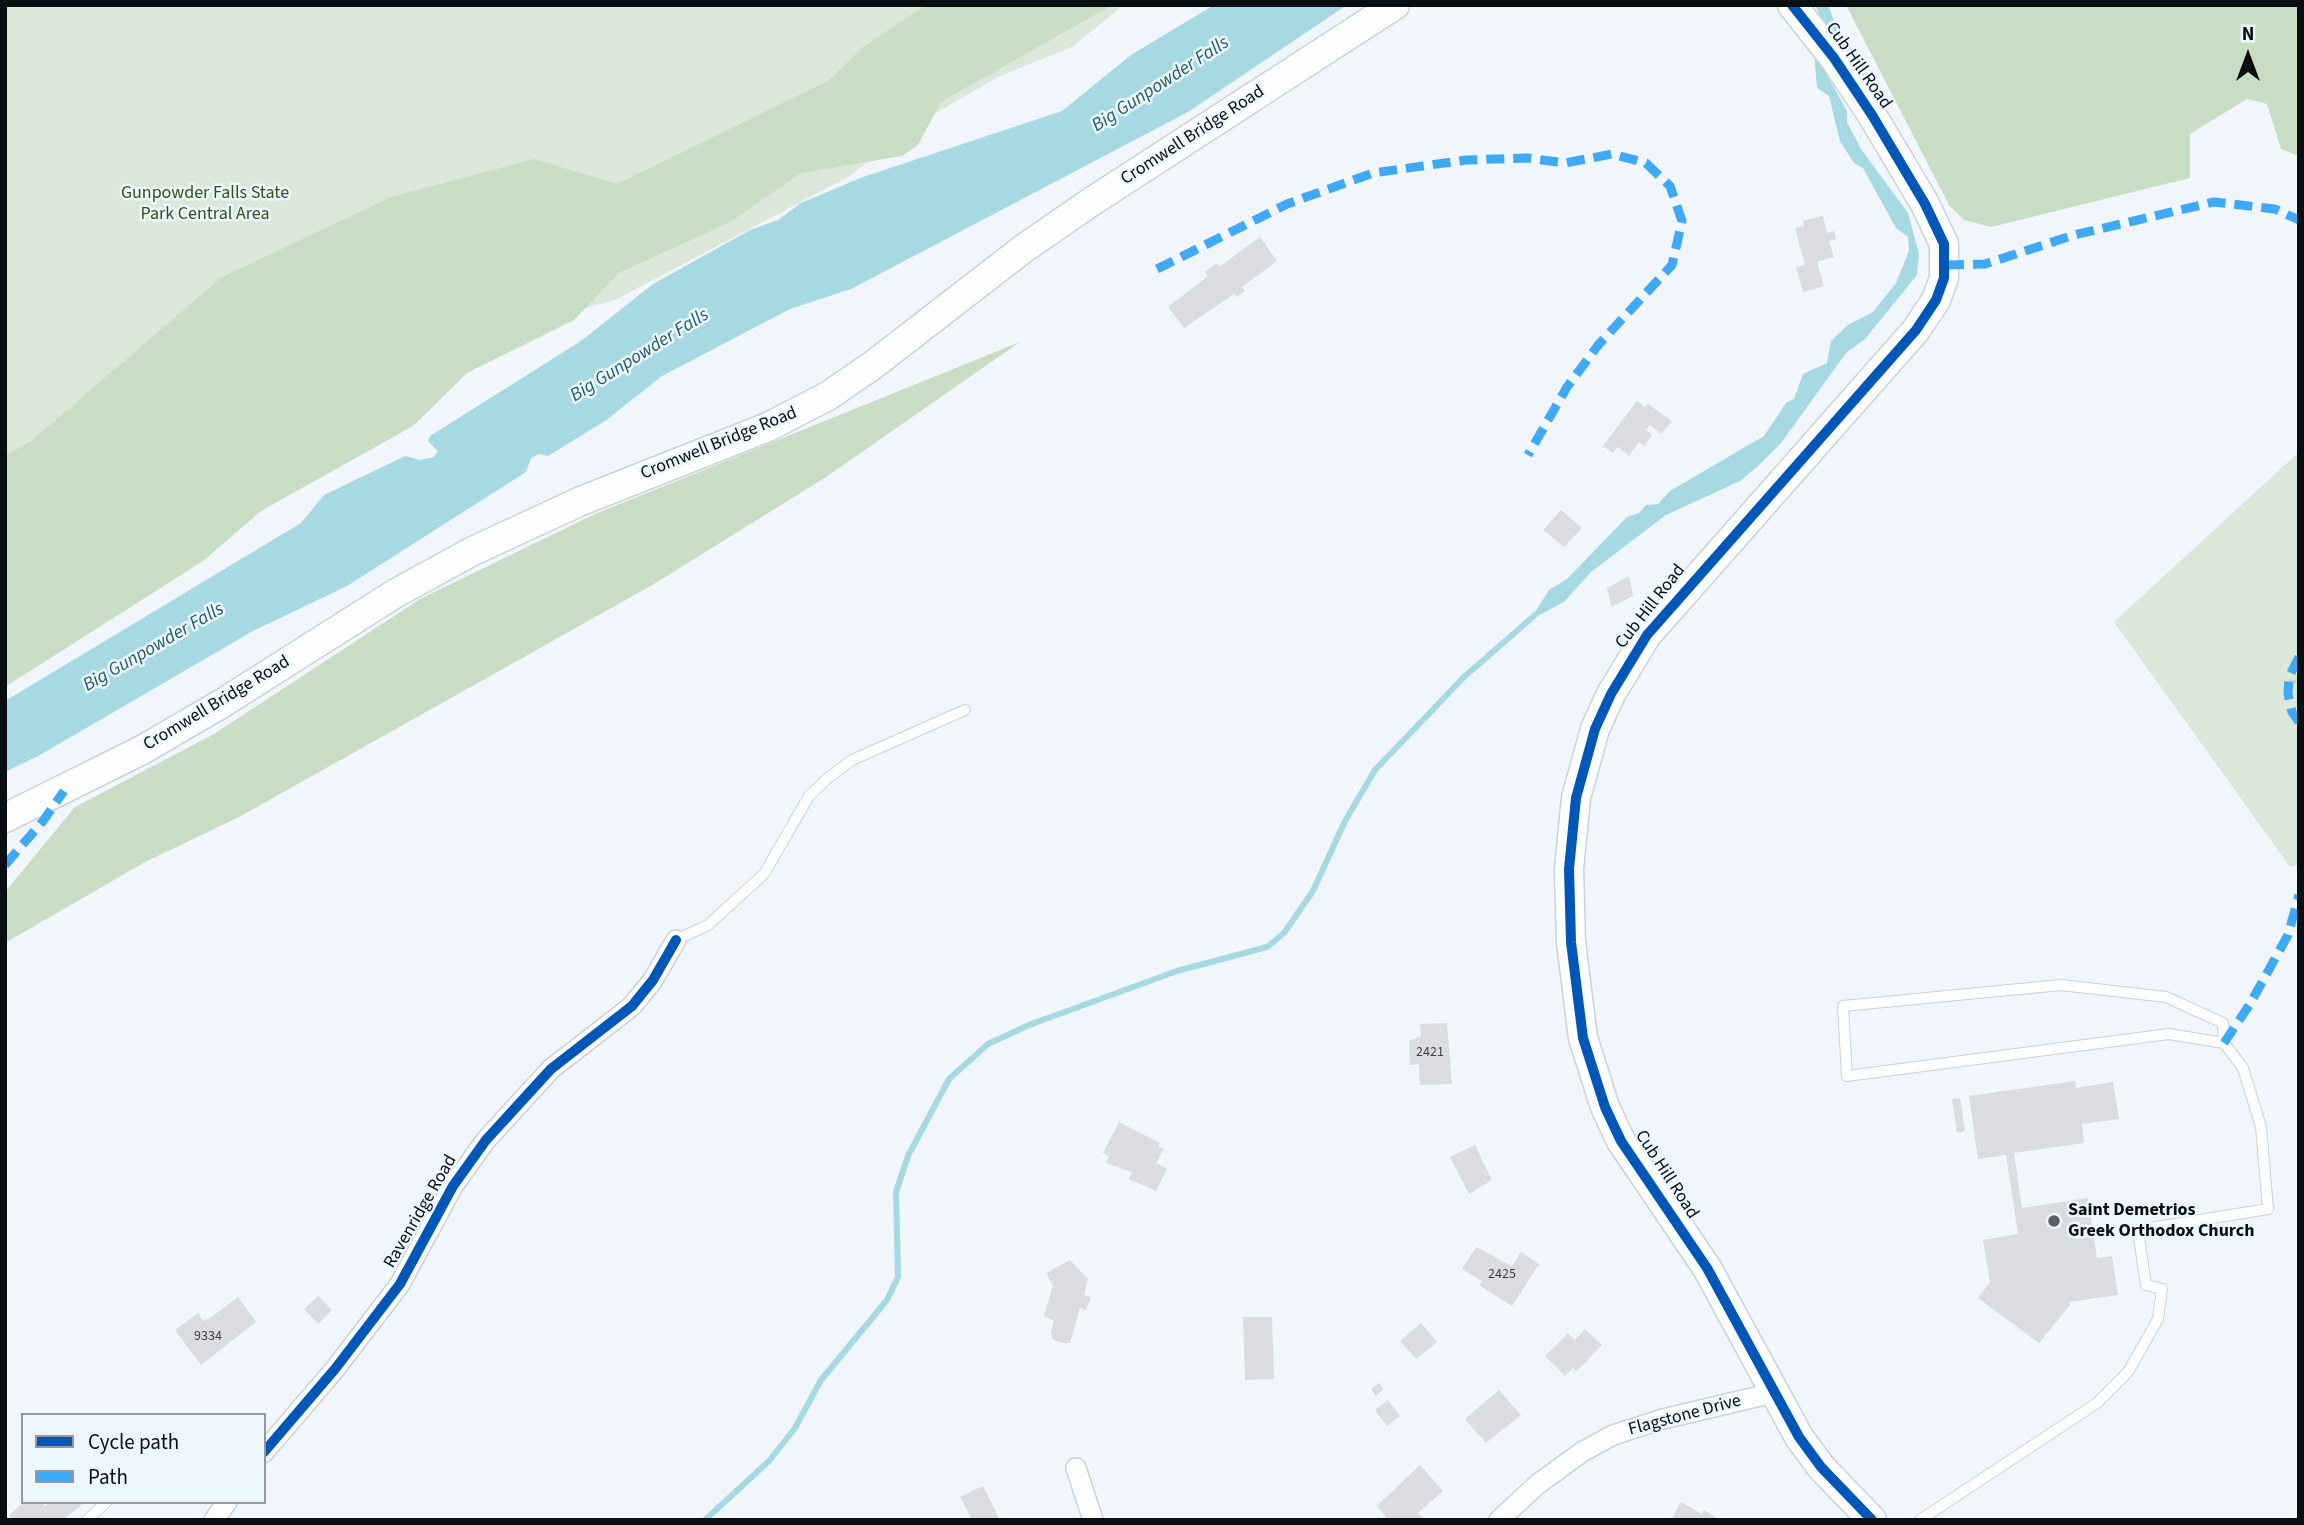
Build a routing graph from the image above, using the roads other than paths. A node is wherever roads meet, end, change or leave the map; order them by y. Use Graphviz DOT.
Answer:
graph roads {
  1 [pos="1395,5"];
  2 [pos="1792,5"];
  3 [pos="965,710"];
  4 [pos="5,818"];
  5 [pos="676,940"];
  6 [pos="2224,1043"];
  7 [pos="1773,1393"];
  8 [pos="266,1450"];
  9 [pos="1076,1468"];
  10 [pos="104,1504"];
  11 [pos="226,1504"];
  12 [pos="87,1520"];
  13 [pos="214,1520"];
  14 [pos="1093,1520"];
  15 [pos="1499,1520"];
  16 [pos="1872,1520"];
  17 [pos="1920,1520"];
  1 -- 4 [label="street, Cromwell Bridge Road"];
  2 -- 7 [label="street, Cub Hill Road"];
  3 -- 5 [label="lane, Ravenridge Road"];
  5 -- 8 [label="street, Ravenridge Road"];
  6 -- 6 [label="lane"];
  6 -- 17 [label="lane"];
  7 -- 15 [label="street, Flagstone Drive"];
  7 -- 16 [label="street, Cub Hill Road"];
  9 -- 14 [label="street"];
  10 -- 12 [label="lane"];
  11 -- 13 [label="street"];
}
